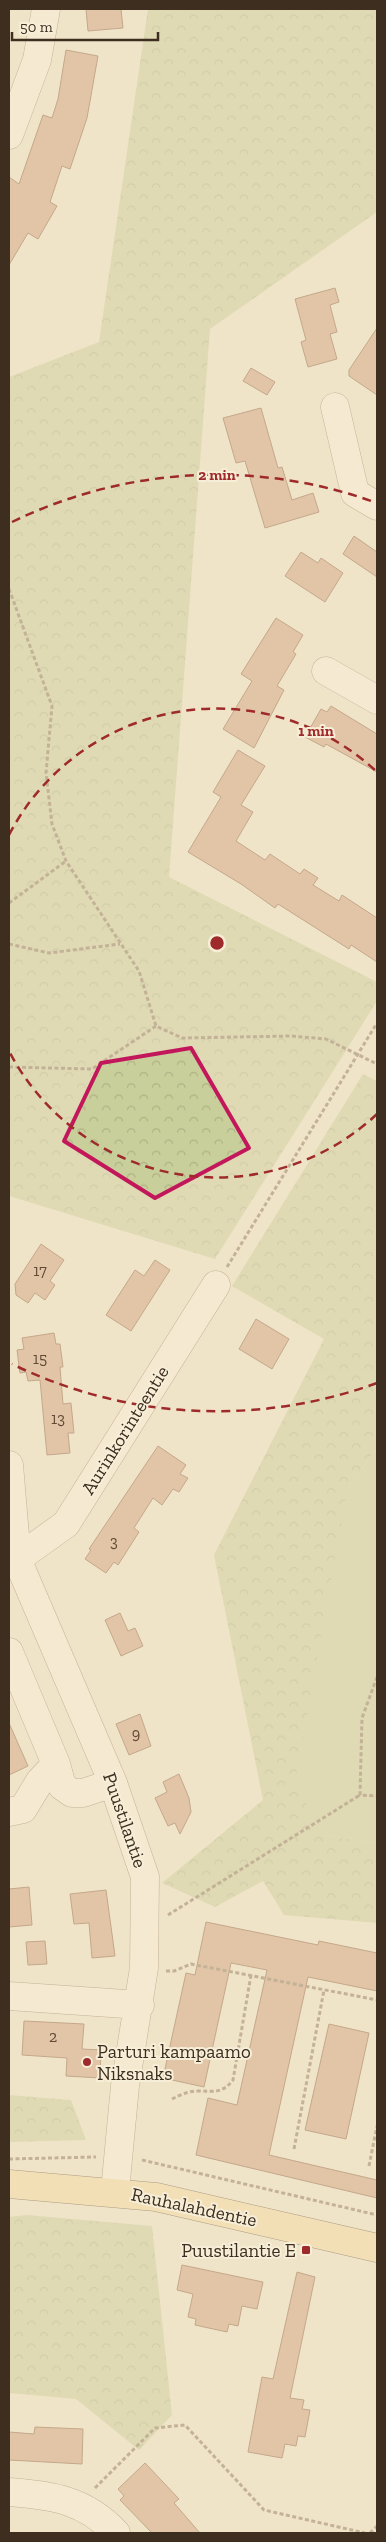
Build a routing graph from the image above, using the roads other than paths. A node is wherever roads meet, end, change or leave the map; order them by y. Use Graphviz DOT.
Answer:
graph roads {
  1 [pos="46,9"];
  2 [pos="9,135"];
  3 [pos="335,407"];
  4 [pos="377,506"];
  5 [pos="326,671"];
  6 [pos="377,700"];
  7 [pos="216,1285"];
  8 [pos="9,1465"];
  9 [pos="17,1559"];
  10 [pos="9,1652"];
  11 [pos="56,1764"];
  12 [pos="114,1783"];
  13 [pos="9,1812"];
  14 [pos="9,1996"];
  15 [pos="140,2005"];
  16 [pos="9,2184"];
  17 [pos="115,2192"];
  18 [pos="377,2248"];
  19 [pos="9,2492"];
  20 [pos="116,2533"];
  1 -- 2 [label="street"];
  3 -- 4 [label="street"];
  5 -- 6 [label="street"];
  7 -- 9 [label="street, Aurinkorinteentie"];
  8 -- 9 [label="street, Puustilantie"];
  9 -- 12 [label="street, Puustilantie"];
  10 -- 11 [label="street"];
  11 -- 12 [label="street"];
  11 -- 13 [label="street"];
  12 -- 15 [label="street, Puustilantie"];
  14 -- 15 [label="street"];
  15 -- 17 [label="street, Puustilantie"];
  16 -- 17 [label="main road, Rauhalahdentie"];
  17 -- 18 [label="main road, Rauhalahdentie"];
  19 -- 20 [label="street"];
}
